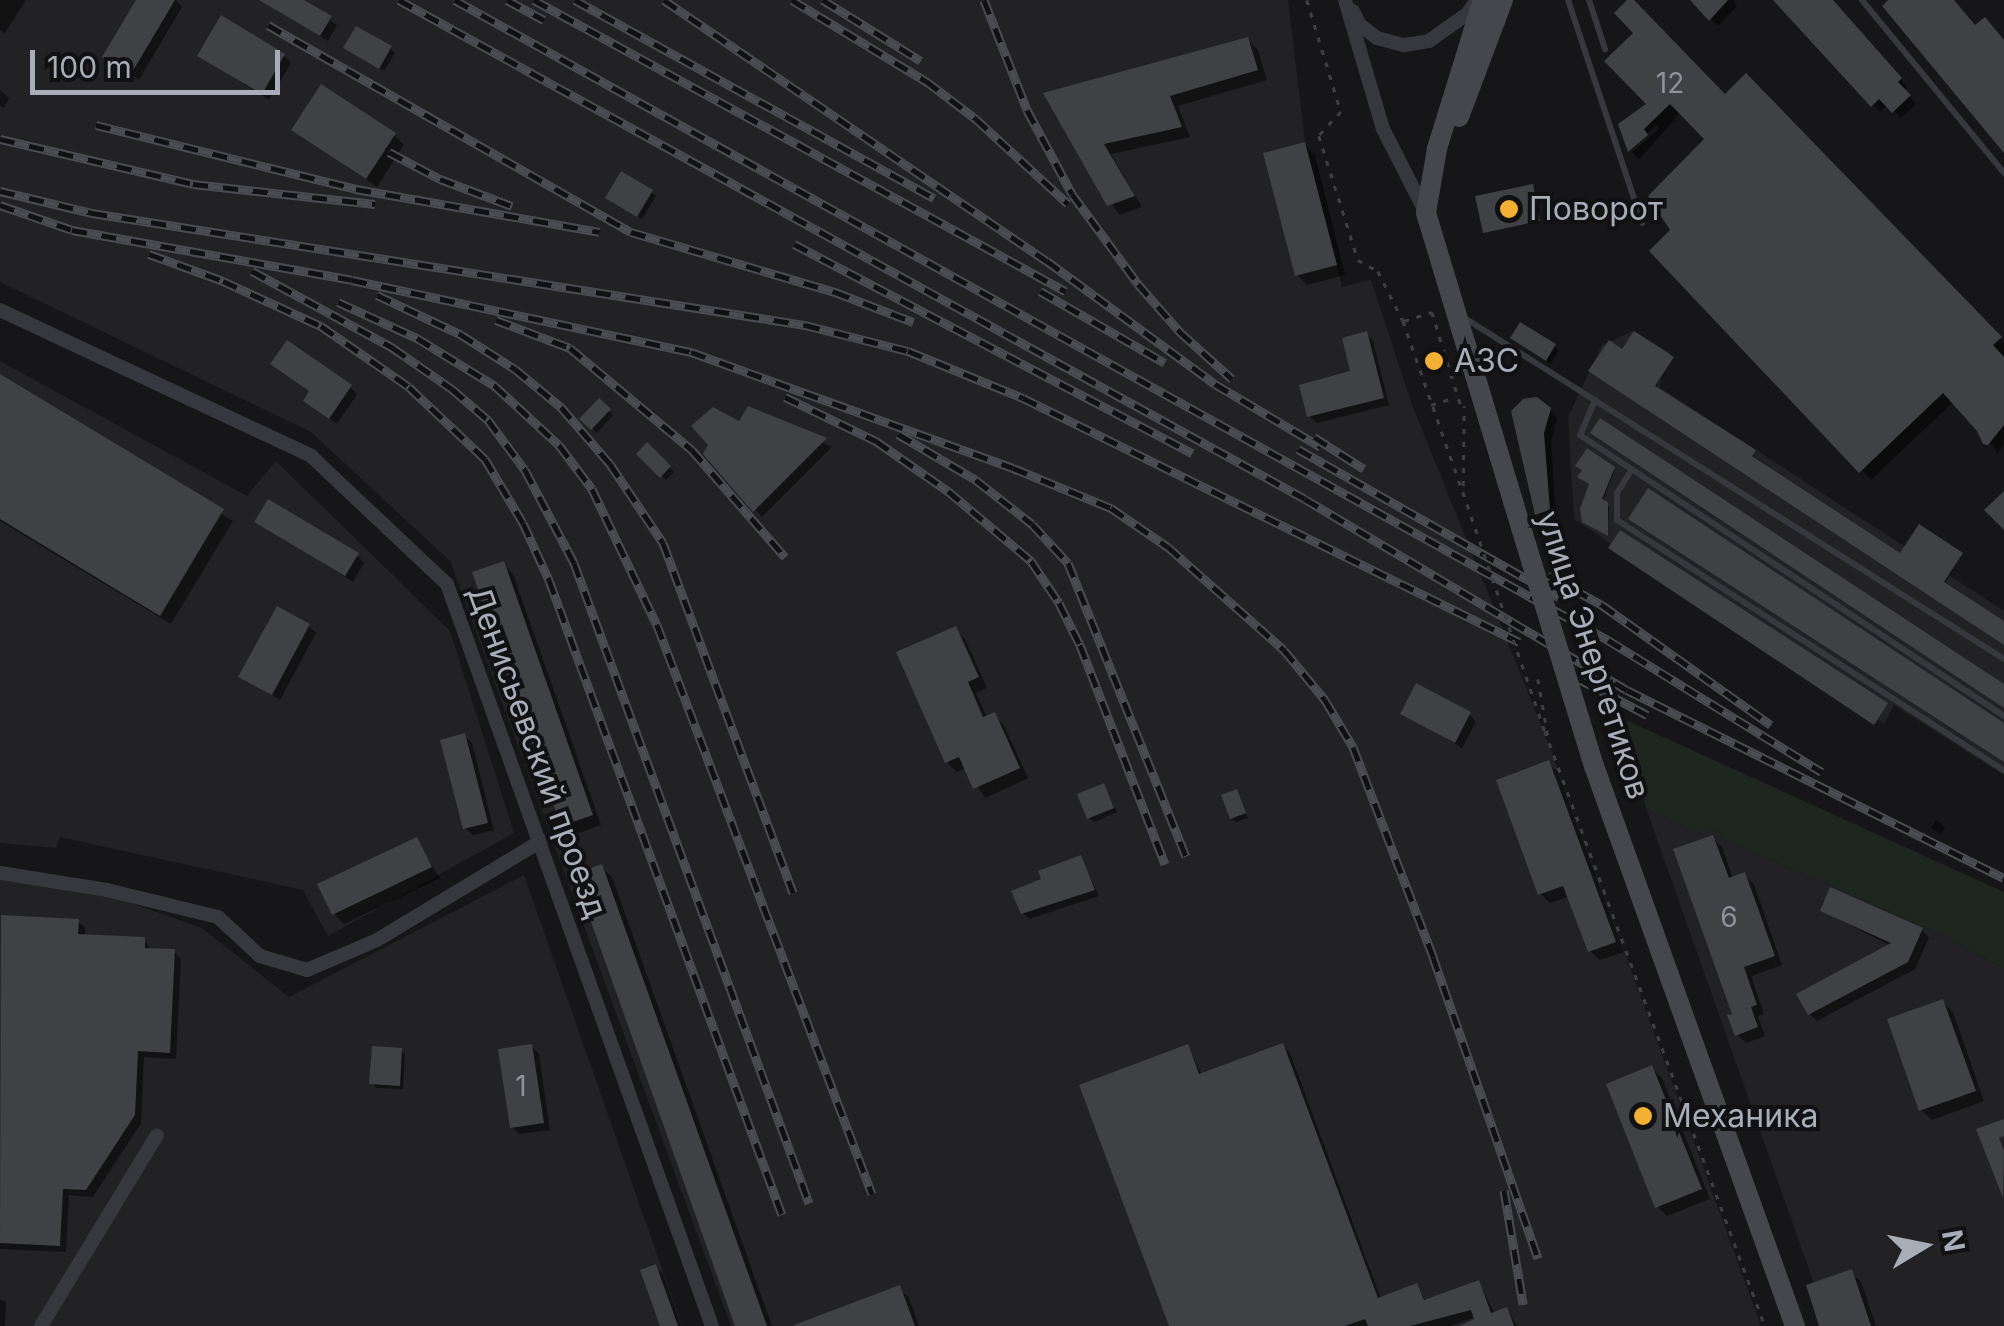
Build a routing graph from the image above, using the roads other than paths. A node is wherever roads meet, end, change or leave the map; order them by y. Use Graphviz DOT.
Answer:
graph roads {
  1 [pos="1346,0"];
  2 [pos="1480,0"];
  3 [pos="1504,0"];
  4 [pos="1568,0"];
  5 [pos="1589,0"];
  6 [pos="1862,0"];
  7 [pos="1604,50"];
  8 [pos="2004,173"];
  9 [pos="1426,213"];
  10 [pos="1642,223"];
  11 [pos="0,310"];
  12 [pos="1454,310"];
  13 [pos="1595,400"];
  14 [pos="1632,469"];
  15 [pos="2004,659"];
  16 [pos="2004,716"];
  17 [pos="2004,770"];
  18 [pos="540,841"];
  19 [pos="0,873"];
  20 [pos="157,1135"];
  21 [pos="41,1326"];
  22 [pos="712,1326"];
  23 [pos="1795,1326"];
  1 -- 2 [label="street"];
  1 -- 9 [label="street, улица Энергетиков"];
  2 -- 9 [label="main road"];
  3 -- 9 [label="main road"];
  4 -- 10 [label="lane"];
  5 -- 7 [label="lane"];
  6 -- 8 [label="lane"];
  9 -- 12 [label="main road, улица Энергетиков"];
  11 -- 18 [label="street, Денисьевский проезд"];
  12 -- 13 [label="lane"];
  12 -- 23 [label="main road, улица Энергетиков, bridge"];
  13 -- 14 [label="lane"];
  13 -- 15 [label="lane"];
  14 -- 16 [label="lane"];
  14 -- 17 [label="lane"];
  18 -- 19 [label="street"];
  18 -- 22 [label="street, Денисьевский проезд"];
  20 -- 21 [label="street"];
}
